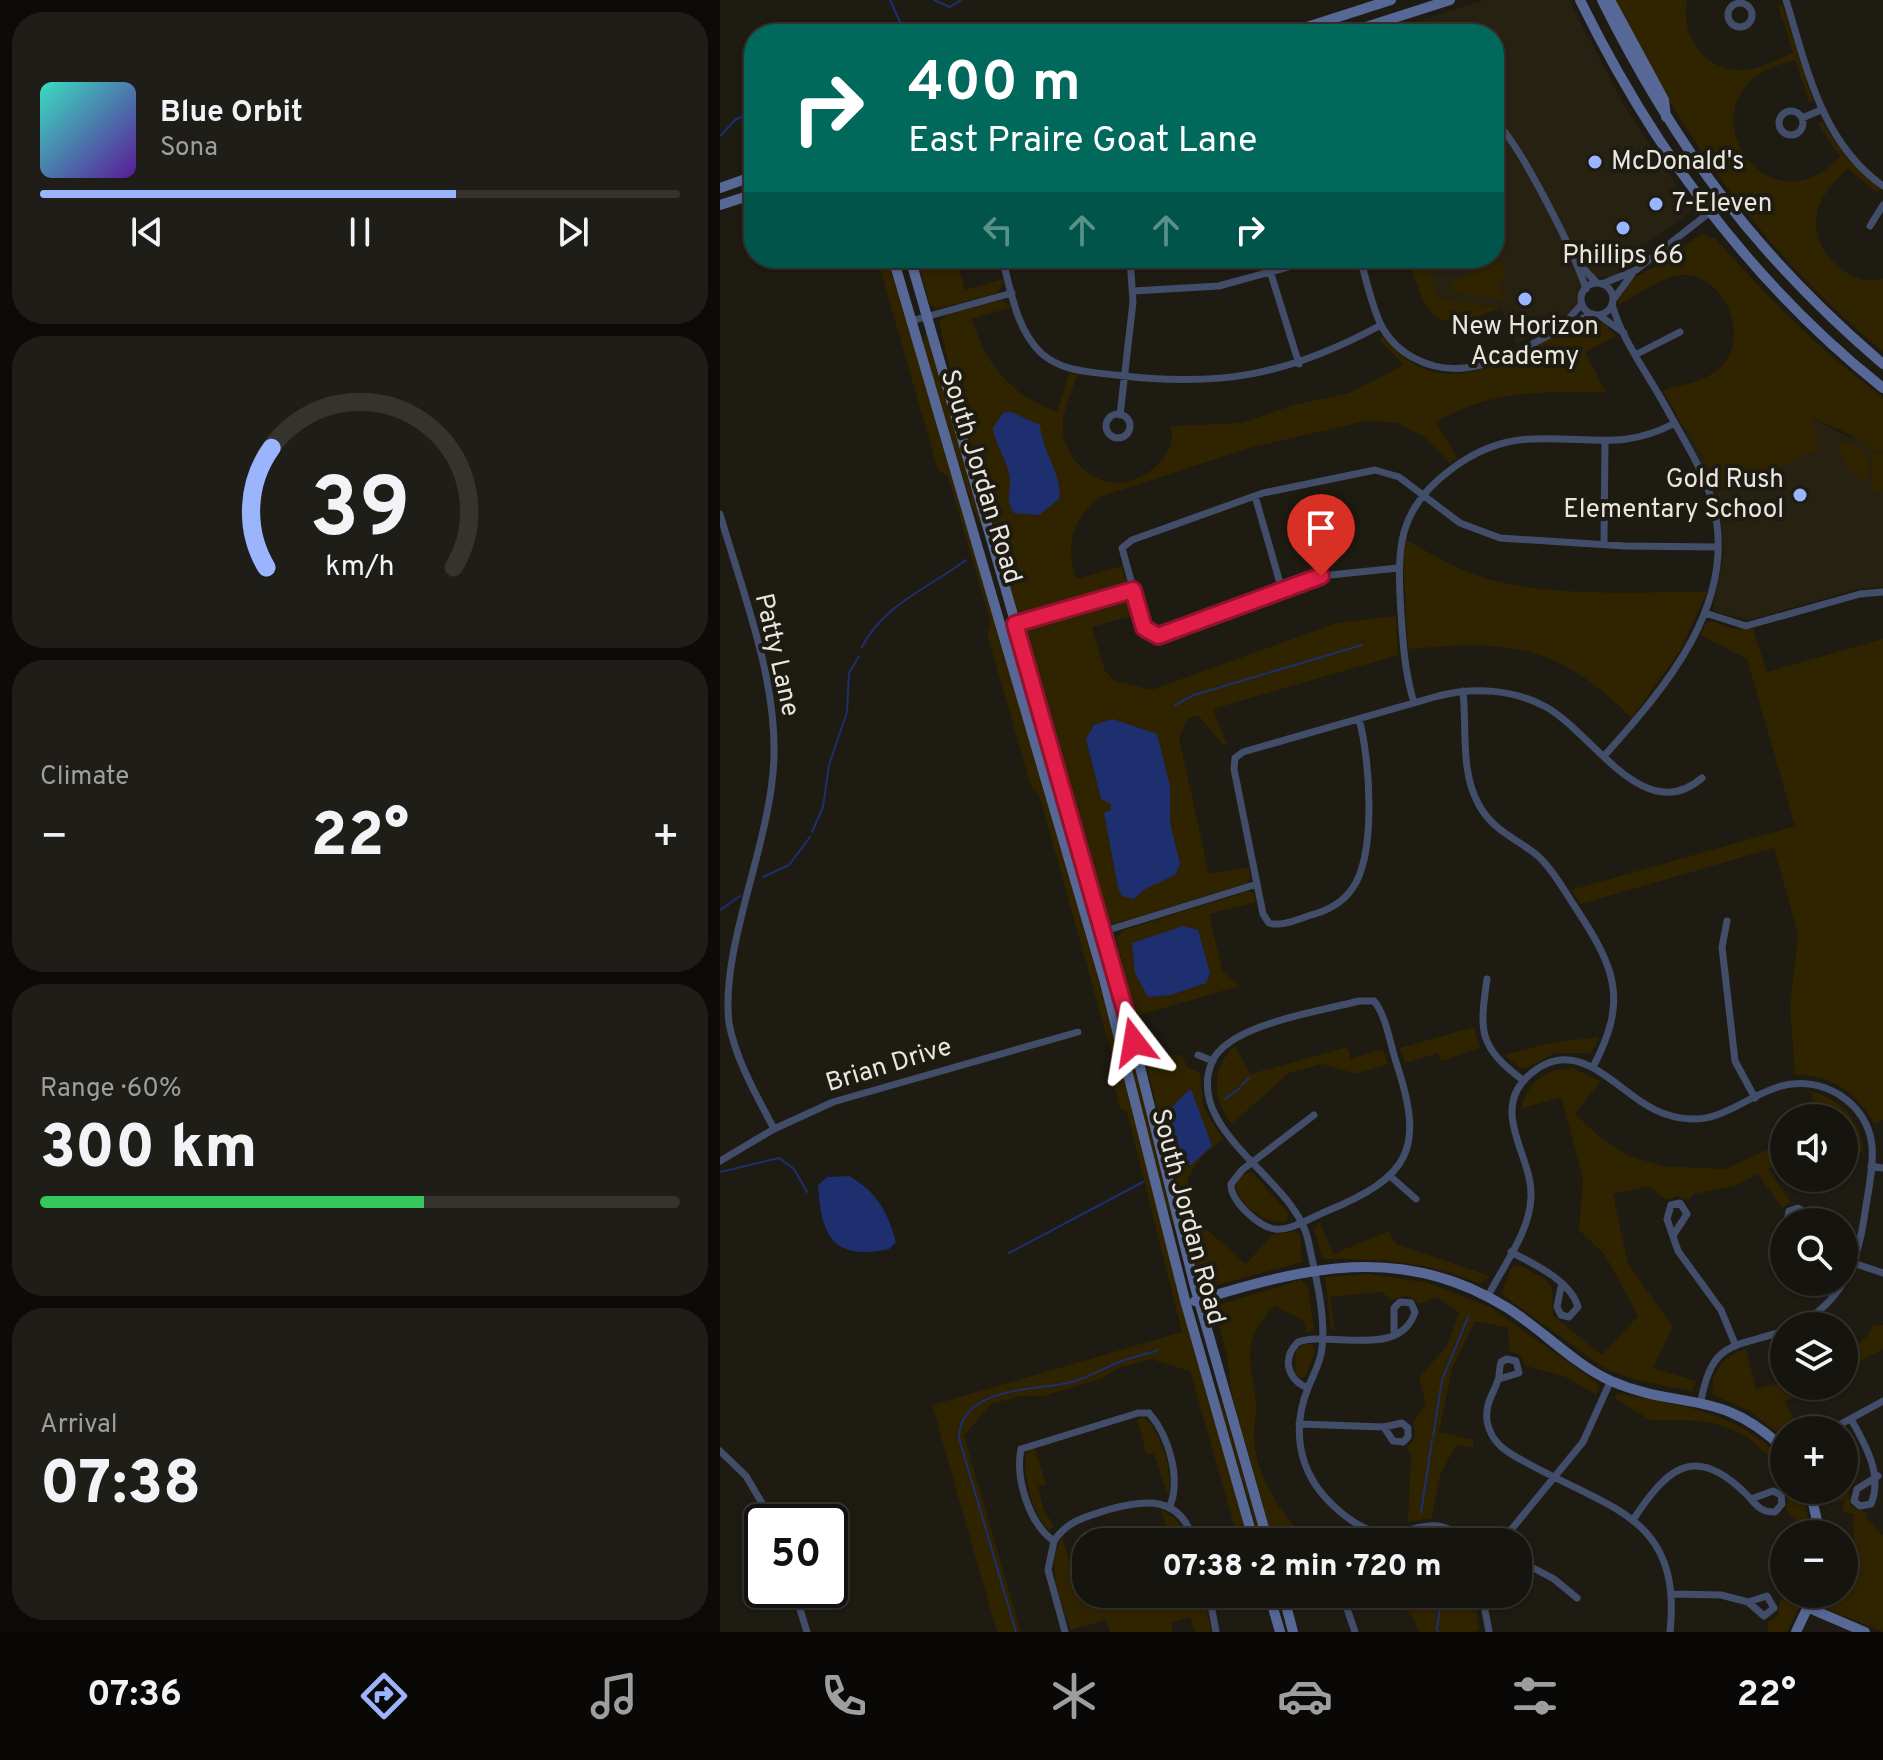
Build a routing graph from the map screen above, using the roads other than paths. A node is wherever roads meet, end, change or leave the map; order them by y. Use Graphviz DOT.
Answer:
graph roads {
  1 [pos="1391,0"];
  2 [pos="1450,0"];
  3 [pos="1580,0"];
  4 [pos="1602,0"];
  5 [pos="1610,0"];
  6 [pos="1757,0"];
  7 [pos="1786,0"];
  8 [pos="1747,5"];
  9 [pos="1316,24"];
  10 [pos="1384,24"];
  11 [pos="1821,110"];
  12 [pos="1802,118"];
  13 [pos="1666,119"];
  14 [pos="1504,132"];
  15 [pos="744,180"];
  16 [pos="1883,186"];
  17 [pos="720,188"];
  18 [pos="744,197"];
  19 [pos="1723,202"];
  20 [pos="720,205"];
  21 [pos="1883,205"];
  22 [pos="1709,214"];
  23 [pos="1870,226"];
  24 [pos="1577,262"];
  25 [pos="896,268"];
  26 [pos="913,268"];
  27 [pos="1005,268"];
  28 [pos="1131,268"];
  29 [pos="1269,268"];
  30 [pos="1285,268"];
  31 [pos="1363,268"];
  32 [pos="1636,270"];
  33 [pos="1270,272"];
  34 [pos="1599,284"];
  35 [pos="1586,289"];
  36 [pos="1133,291"];
  37 [pos="1012,293"];
  38 [pos="1613,302"];
  39 [pos="1582,304"];
  40 [pos="1595,315"];
  41 [pos="927,317"];
  42 [pos="911,321"];
  43 [pos="1381,325"];
  44 [pos="1562,327"];
  45 [pos="1680,332"];
  46 [pos="1624,333"];
  47 [pos="1637,354"];
  48 [pos="1299,364"];
  49 [pos="1883,364"];
  50 [pos="1124,376"];
  51 [pos="1883,388"];
  52 [pos="1120,415"];
  53 [pos="1675,423"];
  54 [pos="1605,440"];
  55 [pos="1422,494"];
  56 [pos="1255,496"];
  57 [pos="720,514"];
  58 [pos="1604,544"];
  59 [pos="1718,547"];
  60 [pos="1398,568"];
  61 [pos="1133,590"];
  62 [pos="1282,590"];
  63 [pos="1883,592"];
  64 [pos="1705,613"];
  65 [pos="1015,624"];
  66 [pos="1002,628"];
  67 [pos="1463,691"];
  68 [pos="1414,703"];
  69 [pos="1359,719"];
  70 [pos="1605,755"];
  71 [pos="1702,778"];
  72 [pos="1257,884"];
  73 [pos="1727,921"];
  74 [pos="1105,932"];
  75 [pos="1092,935"];
  76 [pos="1487,979"];
  77 [pos="1078,1032"];
  78 [pos="1198,1055"];
  79 [pos="1213,1061"];
  80 [pos="1593,1067"];
  81 [pos="1524,1081"];
  82 [pos="1755,1098"];
  83 [pos="1314,1115"];
  84 [pos="774,1129"];
  85 [pos="720,1161"];
  86 [pos="1253,1162"];
  87 [pos="1871,1166"];
  88 [pos="1883,1168"];
  89 [pos="1390,1176"];
  90 [pos="1416,1199"];
  91 [pos="1300,1222"];
  92 [pos="1674,1234"];
  93 [pos="1858,1240"];
  94 [pos="1511,1252"];
  95 [pos="1858,1264"];
  96 [pos="1313,1269"];
  97 [pos="1883,1273"];
  98 [pos="1561,1287"];
  99 [pos="1488,1296"];
  100 [pos="1834,1296"];
  101 [pos="1199,1300"];
  102 [pos="1186,1304"];
  103 [pos="1814,1312"];
  104 [pos="1394,1332"];
  105 [pos="1770,1335"];
  106 [pos="1323,1340"];
  107 [pos="1735,1344"];
  108 [pos="1499,1379"];
  109 [pos="1611,1380"];
  110 [pos="1308,1388"];
  111 [pos="1701,1401"];
  112 [pos="1883,1401"];
  113 [pos="1856,1416"];
  114 [pos="1299,1424"];
  115 [pos="1384,1427"];
  116 [pos="1858,1432"];
  117 [pos="1770,1438"];
  118 [pos="720,1451"];
  119 [pos="1878,1476"];
  120 [pos="1554,1477"];
  121 [pos="1751,1499"];
  122 [pos="762,1504"];
  123 [pos="1169,1508"];
  124 [pos="1633,1520"];
  125 [pos="1359,1525"];
  126 [pos="1188,1528"];
  127 [pos="1250,1528"];
  128 [pos="1264,1528"];
  129 [pos="1357,1528"];
  130 [pos="1368,1528"];
  131 [pos="1512,1528"];
  132 [pos="1054,1541"];
  133 [pos="1532,1567"];
  134 [pos="1673,1594"];
  135 [pos="1577,1598"];
  136 [pos="1748,1602"];
  137 [pos="800,1608"];
  138 [pos="1212,1608"];
  139 [pos="1273,1608"];
  140 [pos="1287,1608"];
  141 [pos="1347,1608"];
  142 [pos="1485,1608"];
  143 [pos="1809,1608"];
  144 [pos="807,1632"];
  145 [pos="1065,1632"];
  146 [pos="1216,1632"];
  147 [pos="1280,1632"];
  148 [pos="1293,1632"];
  149 [pos="1355,1632"];
  150 [pos="1489,1632"];
  151 [pos="1670,1632"];
  152 [pos="1796,1632"];
  153 [pos="1865,1632"];
  1 -- 9 [label="main road"];
  2 -- 10 [label="main road"];
  3 -- 22 [label="main road"];
  4 -- 13 [label="main road"];
  5 -- 13 [label="main road"];
  6 -- 8 [label="street"];
  7 -- 11 [label="street"];
  11 -- 12 [label="street"];
  11 -- 16 [label="street"];
  13 -- 19 [label="main road"];
  14 -- 24 [label="street"];
  15 -- 17 [label="main road"];
  18 -- 20 [label="main road"];
  19 -- 22 [label="street"];
  19 -- 49 [label="main road"];
  21 -- 23 [label="street"];
  22 -- 32 [label="street"];
  22 -- 51 [label="main road"];
  24 -- 34 [label="street"];
  24 -- 35 [label="street"];
  25 -- 42 [label="main road, South Jordan Road"];
  26 -- 41 [label="main road, South Jordan Road"];
  27 -- 37 [label="street"];
  28 -- 36 [label="street"];
  29 -- 33 [label="street"];
  30 -- 33 [label="street"];
  31 -- 43 [label="street"];
  32 -- 34 [label="street"];
  32 -- 38 [label="street"];
  33 -- 36 [label="street"];
  33 -- 48 [label="street"];
  34 -- 35 [label="street"];
  34 -- 38 [label="street"];
  35 -- 39 [label="street"];
  36 -- 50 [label="street"];
  37 -- 41 [label="street"];
  37 -- 50 [label="street"];
  38 -- 40 [label="street"];
  38 -- 46 [label="street"];
  39 -- 40 [label="street"];
  39 -- 44 [label="street"];
  40 -- 44 [label="street"];
  40 -- 46 [label="street"];
  41 -- 42 [label="street"];
  41 -- 65 [label="main road, South Jordan Road"];
  42 -- 66 [label="main road, South Jordan Road"];
  43 -- 44 [label="street"];
  43 -- 48 [label="street"];
  45 -- 47 [label="street"];
  46 -- 47 [label="street"];
  47 -- 53 [label="street"];
  48 -- 50 [label="street"];
  50 -- 52 [label="street"];
  53 -- 54 [label="street"];
  53 -- 59 [label="street"];
  54 -- 55 [label="street"];
  54 -- 58 [label="street"];
  55 -- 56 [label="street"];
  55 -- 58 [label="street"];
  55 -- 60 [label="street"];
  56 -- 61 [label="street"];
  56 -- 62 [label="street"];
  57 -- 84 [label="street, Patty Lane"];
  58 -- 59 [label="street"];
  59 -- 64 [label="street"];
  60 -- 62 [label="street"];
  60 -- 68 [label="street"];
  61 -- 62 [label="street"];
  61 -- 65 [label="street"];
  63 -- 64 [label="street"];
  64 -- 70 [label="street"];
  65 -- 66 [label="street"];
  65 -- 74 [label="main road, South Jordan Road"];
  66 -- 75 [label="main road, South Jordan Road"];
  67 -- 68 [label="street"];
  67 -- 70 [label="street"];
  67 -- 80 [label="street"];
  68 -- 69 [label="street"];
  69 -- 72 [label="street"];
  69 -- 72 [label="street"];
  70 -- 71 [label="street"];
  72 -- 74 [label="street"];
  73 -- 82 [label="street"];
  74 -- 75 [label="street"];
  74 -- 101 [label="main road, South Jordan Road"];
  75 -- 102 [label="main road, South Jordan Road"];
  76 -- 81 [label="street"];
  77 -- 84 [label="street, Brian Drive"];
  78 -- 79 [label="street"];
  79 -- 86 [label="street"];
  79 -- 89 [label="street"];
  80 -- 81 [label="street"];
  80 -- 82 [label="street"];
  81 -- 94 [label="street"];
  82 -- 87 [label="street"];
  83 -- 86 [label="street"];
  84 -- 85 [label="street, Brian Drive"];
  86 -- 91 [label="street"];
  86 -- 91 [label="street"];
  87 -- 88 [label="street"];
  87 -- 93 [label="street"];
  89 -- 90 [label="street"];
  89 -- 91 [label="street"];
  91 -- 96 [label="street"];
  92 -- 107 [label="street"];
  94 -- 98 [label="street"];
  94 -- 99 [label="street"];
  95 -- 97 [label="street"];
  96 -- 99 [label="main road"];
  96 -- 101 [label="main road"];
  96 -- 106 [label="street"];
  99 -- 109 [label="main road"];
  100 -- 103 [label="street"];
  101 -- 102 [label="main road"];
  101 -- 128 [label="main road, South Jordan Road"];
  102 -- 127 [label="main road, South Jordan Road"];
  104 -- 106 [label="street"];
  105 -- 107 [label="street"];
  106 -- 110 [label="street"];
  106 -- 110 [label="street"];
  107 -- 111 [label="street"];
  108 -- 120 [label="street"];
  109 -- 111 [label="main road"];
  109 -- 120 [label="street"];
  110 -- 114 [label="street"];
  111 -- 117 [label="main road"];
  112 -- 113 [label="street"];
  114 -- 115 [label="street"];
  114 -- 125 [label="street"];
  116 -- 119 [label="street"];
  118 -- 122 [label="street"];
  119 -- 119 [label="street"];
  120 -- 124 [label="street"];
  120 -- 131 [label="street"];
  121 -- 124 [label="street"];
  123 -- 126 [label="street"];
  123 -- 132 [label="street"];
  123 -- 132 [label="street"];
  124 -- 134 [label="street"];
  125 -- 129 [label="street"];
  125 -- 130 [label="street"];
  132 -- 145 [label="street"];
  133 -- 135 [label="street"];
  134 -- 136 [label="street"];
  134 -- 151 [label="street"];
  137 -- 144 [label="street"];
  138 -- 146 [label="street"];
  139 -- 147 [label="main road"];
  140 -- 148 [label="main road"];
  141 -- 149 [label="street"];
  142 -- 150 [label="street"];
  143 -- 152 [label="main road"];
  143 -- 153 [label="main road"];
}
